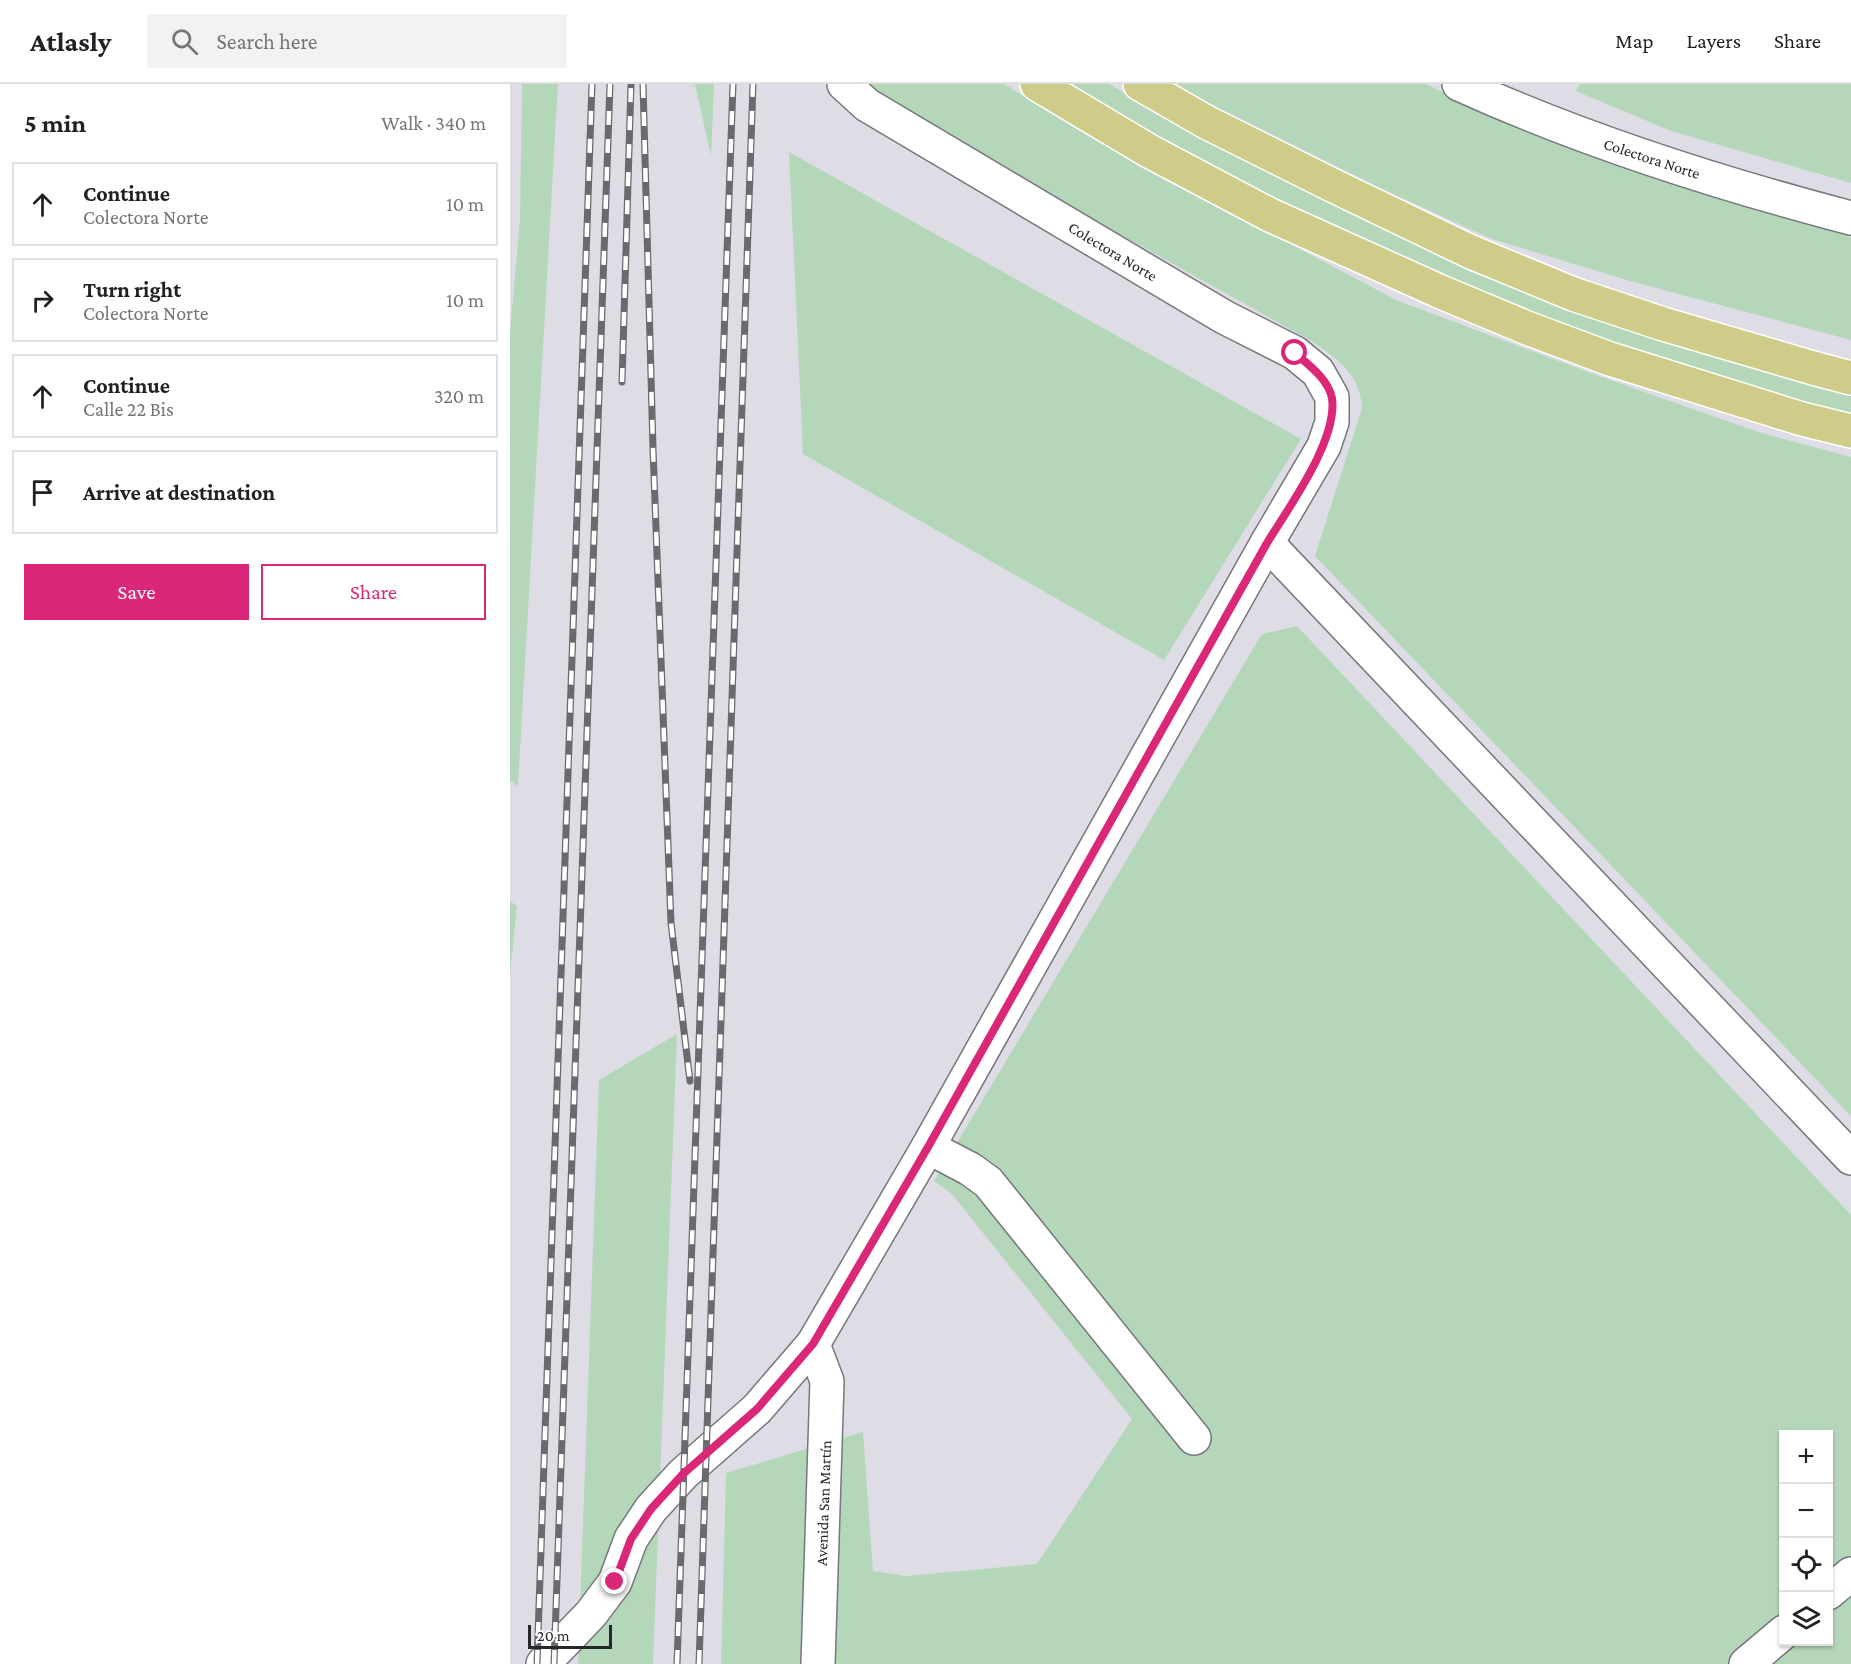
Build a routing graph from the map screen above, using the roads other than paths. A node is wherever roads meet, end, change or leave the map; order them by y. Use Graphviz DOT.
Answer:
graph roads {
  1 [pos="844,84"];
  2 [pos="1037,84"];
  3 [pos="1140,84"];
  4 [pos="1459,84"];
  5 [pos="1517,96"];
  6 [pos="1851,218"];
  7 [pos="1851,378"];
  8 [pos="1851,431"];
  9 [pos="1267,543"];
  10 [pos="928,1147"];
  11 [pos="1851,1158"];
  12 [pos="813,1344"];
  13 [pos="1194,1438"];
  14 [pos="1851,1574"];
  15 [pos="1829,1592"];
  16 [pos="1779,1636"];
  17 [pos="543,1664"];
  18 [pos="818,1664"];
  19 [pos="1746,1664"];
  1 -- 9 [label="street, Colectora Norte"];
  2 -- 8 [label="main road"];
  3 -- 7 [label="main road"];
  4 -- 5 [label="street, Colectora Norte"];
  5 -- 6 [label="street, Colectora Norte"];
  9 -- 10 [label="street, Colectora Norte"];
  9 -- 11 [label="street"];
  10 -- 12 [label="street, Colectora Norte"];
  10 -- 13 [label="street"];
  12 -- 17 [label="street, Colectora Norte"];
  12 -- 18 [label="street, Avenida San Martín"];
  14 -- 15 [label="street"];
  16 -- 19 [label="street"];
}
